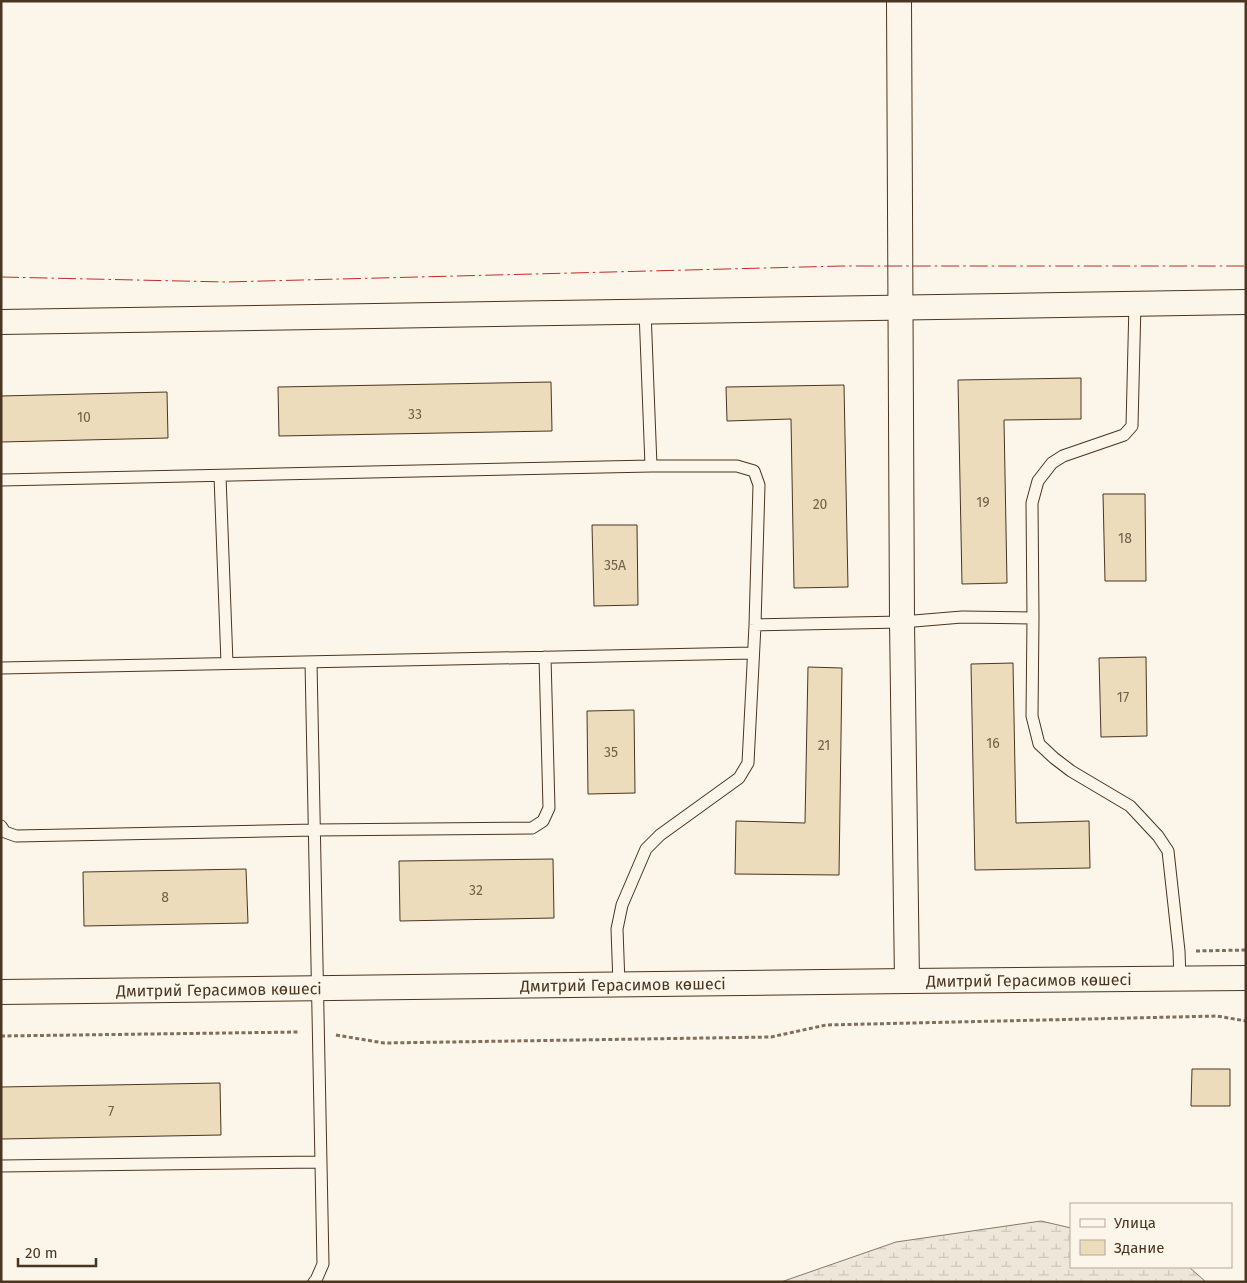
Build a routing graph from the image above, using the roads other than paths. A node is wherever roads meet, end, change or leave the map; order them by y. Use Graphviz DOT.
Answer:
graph roads {
  1 [pos="899,1"];
  2 [pos="1246,302"];
  3 [pos="1135,303"];
  4 [pos="901,307"];
  5 [pos="645,311"];
  6 [pos="1,322"];
  7 [pos="651,466"];
  8 [pos="220,476"];
  9 [pos="1,480"];
  10 [pos="1033,618"];
  11 [pos="902,622"];
  12 [pos="755,625"];
  13 [pos="753,653"];
  14 [pos="545,657"];
  15 [pos="310,662"];
  16 [pos="227,664"];
  17 [pos="1,668"];
  18 [pos="1,826"];
  19 [pos="314,830"];
  20 [pos="1180,978"];
  21 [pos="1246,978"];
  22 [pos="907,981"];
  23 [pos="619,984"];
  24 [pos="318,988"];
  25 [pos="1,992"];
  26 [pos="321,1162"];
  27 [pos="1,1166"];
  28 [pos="314,1282"];
  1 -- 4 [label="street"];
  2 -- 3 [label="street"];
  3 -- 4 [label="street"];
  3 -- 10 [label="lane"];
  4 -- 5 [label="street"];
  4 -- 11 [label="street"];
  5 -- 6 [label="street"];
  5 -- 7 [label="lane"];
  7 -- 8 [label="lane"];
  7 -- 12 [label="lane"];
  8 -- 9 [label="lane"];
  8 -- 16 [label="lane"];
  10 -- 11 [label="lane"];
  10 -- 20 [label="lane"];
  11 -- 12 [label="lane"];
  11 -- 22 [label="street"];
  12 -- 13 [label="lane"];
  13 -- 14 [label="lane"];
  13 -- 23 [label="lane"];
  14 -- 15 [label="lane"];
  14 -- 19 [label="lane"];
  15 -- 16 [label="lane"];
  15 -- 19 [label="lane"];
  16 -- 17 [label="lane"];
  18 -- 19 [label="lane"];
  19 -- 24 [label="lane"];
  20 -- 21 [label="street, Дмитрий Герасимов көшесі"];
  20 -- 22 [label="street, Дмитрий Герасимов көшесі"];
  22 -- 23 [label="street, Дмитрий Герасимов көшесі"];
  23 -- 24 [label="street, Дмитрий Герасимов көшесі"];
  24 -- 25 [label="street, Дмитрий Герасимов көшесі"];
  24 -- 26 [label="lane"];
  26 -- 27 [label="lane"];
  26 -- 28 [label="lane"];
}
